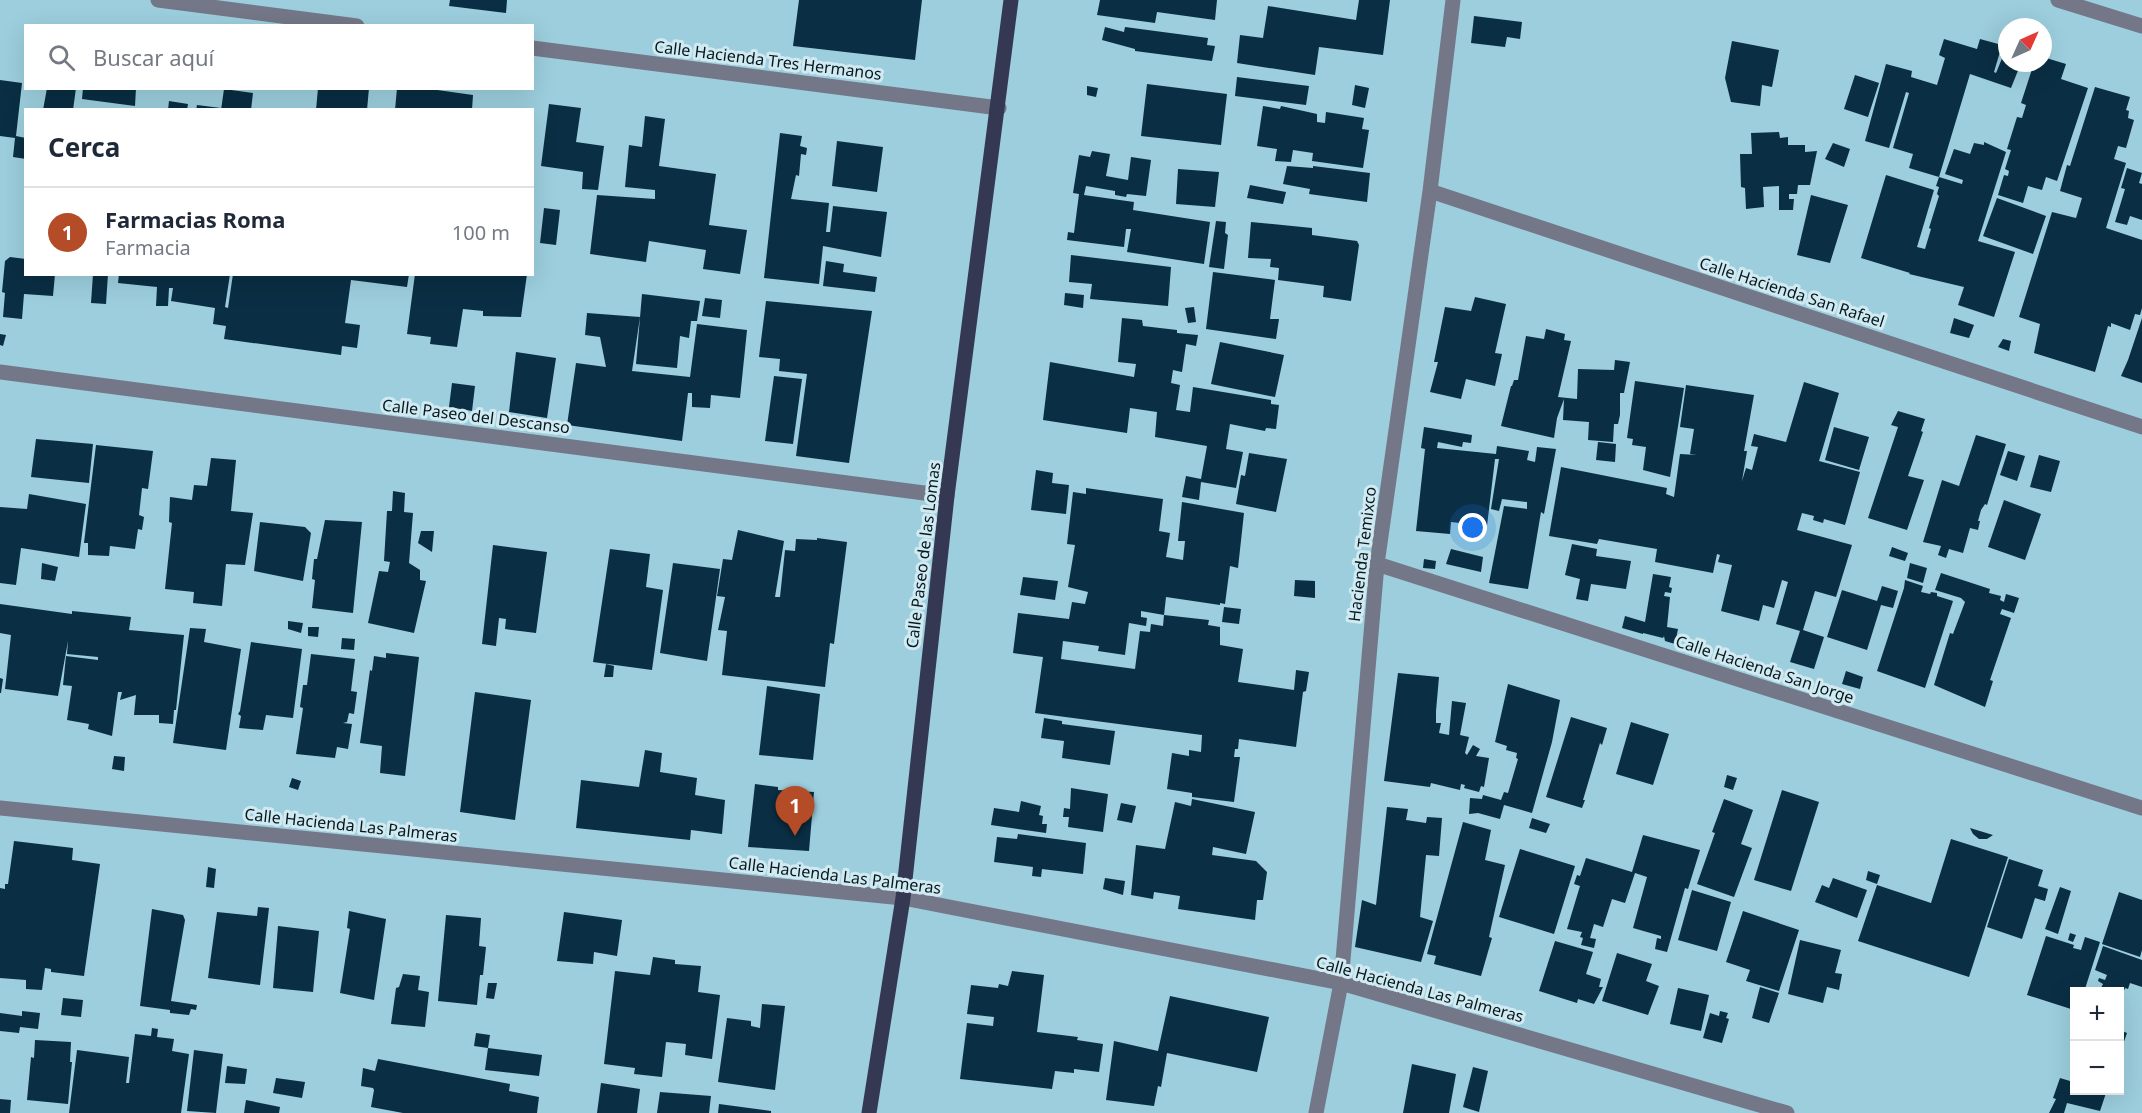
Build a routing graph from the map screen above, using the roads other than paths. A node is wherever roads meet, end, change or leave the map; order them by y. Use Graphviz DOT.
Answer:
graph roads {
  1 [pos="158,0"];
  2 [pos="1011,0"];
  3 [pos="1453,0"];
  4 [pos="2058,0"];
  5 [pos="342,24"];
  6 [pos="2142,26"];
  7 [pos="534,48"];
  8 [pos="999,108"];
  9 [pos="1430,191"];
  10 [pos="0,372"];
  11 [pos="2142,427"];
  12 [pos="947,496"];
  13 [pos="1377,564"];
  14 [pos="0,808"];
  15 [pos="2142,808"];
  16 [pos="903,898"];
  17 [pos="1341,983"];
  18 [pos="869,1113"];
  19 [pos="1316,1113"];
  20 [pos="1787,1113"];
  1 -- 5 [label="street"];
  2 -- 8 [label="main road, Calle Paseo de las Lomas"];
  3 -- 9 [label="street, Hacienda Temixco"];
  4 -- 6 [label="street"];
  7 -- 8 [label="street, Calle Hacienda Tres Hermanos"];
  8 -- 12 [label="main road, Calle Paseo de las Lomas"];
  9 -- 11 [label="street, Calle Hacienda San Rafael"];
  9 -- 13 [label="street, Hacienda Temixco"];
  10 -- 12 [label="street, Calle Paseo del Descanso"];
  12 -- 16 [label="main road, Calle Paseo de las Lomas"];
  13 -- 15 [label="street, Calle Hacienda San Jorge"];
  13 -- 17 [label="street, Hacienda Temixco"];
  14 -- 16 [label="street, Calle Hacienda Las Palmeras"];
  16 -- 17 [label="street, Calle Hacienda Las Palmeras"];
  16 -- 18 [label="main road, Calle Paseo de las Lomas"];
  17 -- 19 [label="street, Hacienda Temixco"];
  17 -- 20 [label="street, Calle Hacienda Las Palmeras"];
}
